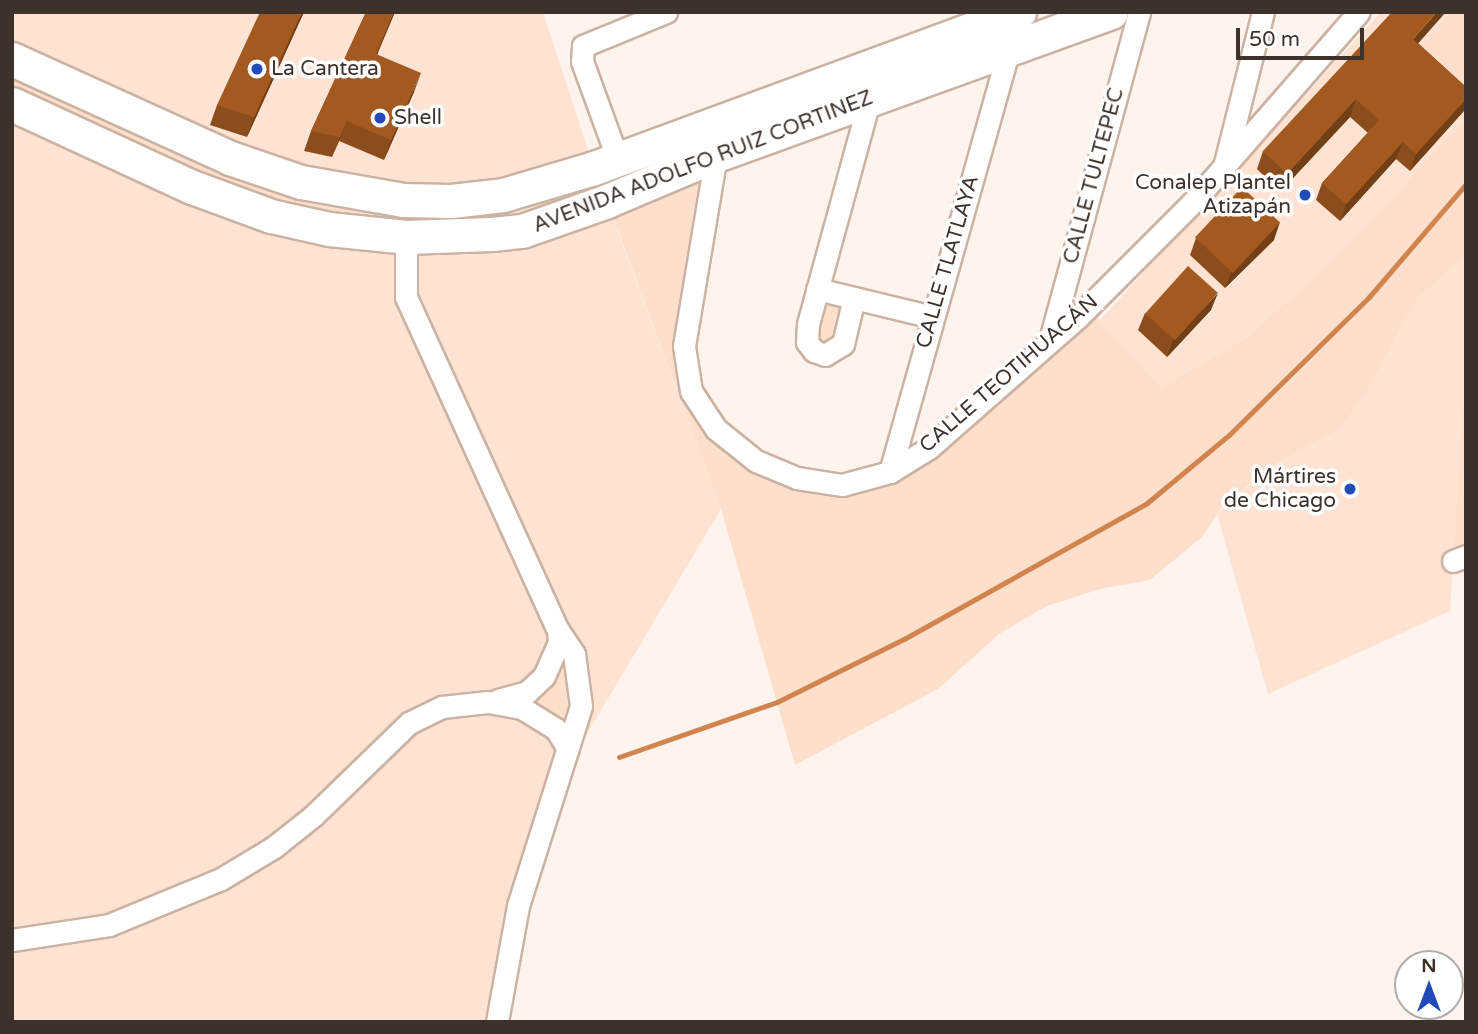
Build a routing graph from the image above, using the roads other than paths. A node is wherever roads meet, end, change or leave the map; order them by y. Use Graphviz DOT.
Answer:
graph roads {
  1 [pos="666,12"];
  2 [pos="1019,12"];
  3 [pos="1111,12"];
  4 [pos="1139,12"];
  5 [pos="1263,12"];
  6 [pos="1359,12"];
  7 [pos="1008,51"];
  8 [pos="12,59"];
  9 [pos="870,99"];
  10 [pos="12,104"];
  11 [pos="716,155"];
  12 [pos="618,160"];
  13 [pos="1223,168"];
  14 [pos="503,195"];
  15 [pos="511,232"];
  16 [pos="406,237"];
  17 [pos="817,289"];
  18 [pos="854,298"];
  19 [pos="933,317"];
  20 [pos="1050,340"];
  21 [pos="890,472"];
  22 [pos="558,630"];
  23 [pos="488,702"];
  24 [pos="568,750"];
  25 [pos="12,940"];
  26 [pos="496,1022"];
  1 -- 12 [label="street"];
  2 -- 12 [label="main road, AVENIDA ADOLFO RUIZ CORTINEZ"];
  3 -- 7 [label="main road, AVENIDA ADOLFO RUIZ CORTINEZ"];
  4 -- 20 [label="street, CALLE TULTEPEC"];
  5 -- 13 [label="street"];
  6 -- 13 [label="street, CALLE TEOTIHUACÁN"];
  7 -- 9 [label="main road, AVENIDA ADOLFO RUIZ CORTINEZ"];
  7 -- 19 [label="street, CALLE TLATLAYA"];
  8 -- 14 [label="main road, AVENIDA ADOLFO RUIZ CORTINEZ"];
  9 -- 11 [label="main road, AVENIDA ADOLFO RUIZ CORTINEZ"];
  9 -- 17 [label="street"];
  10 -- 16 [label="main road, AVENIDA ADOLFO RUIZ CORTINEZ"];
  11 -- 15 [label="main road, AVENIDA ADOLFO RUIZ CORTINEZ"];
  11 -- 21 [label="street, CALLE TEOTIHUACÁN"];
  12 -- 14 [label="main road, AVENIDA ADOLFO RUIZ CORTINEZ"];
  13 -- 20 [label="street, CALLE TEOTIHUACÁN"];
  14 -- 15 [label="main road"];
  15 -- 16 [label="main road, AVENIDA ADOLFO RUIZ CORTINEZ"];
  16 -- 22 [label="street"];
  17 -- 18 [label="street"];
  17 -- 18 [label="street"];
  18 -- 19 [label="street"];
  19 -- 21 [label="street, CALLE TLATLAYA"];
  20 -- 21 [label="street, CALLE TEOTIHUACÁN"];
  22 -- 23 [label="street"];
  22 -- 24 [label="street"];
  23 -- 24 [label="street"];
  23 -- 25 [label="street"];
  24 -- 26 [label="street"];
}
